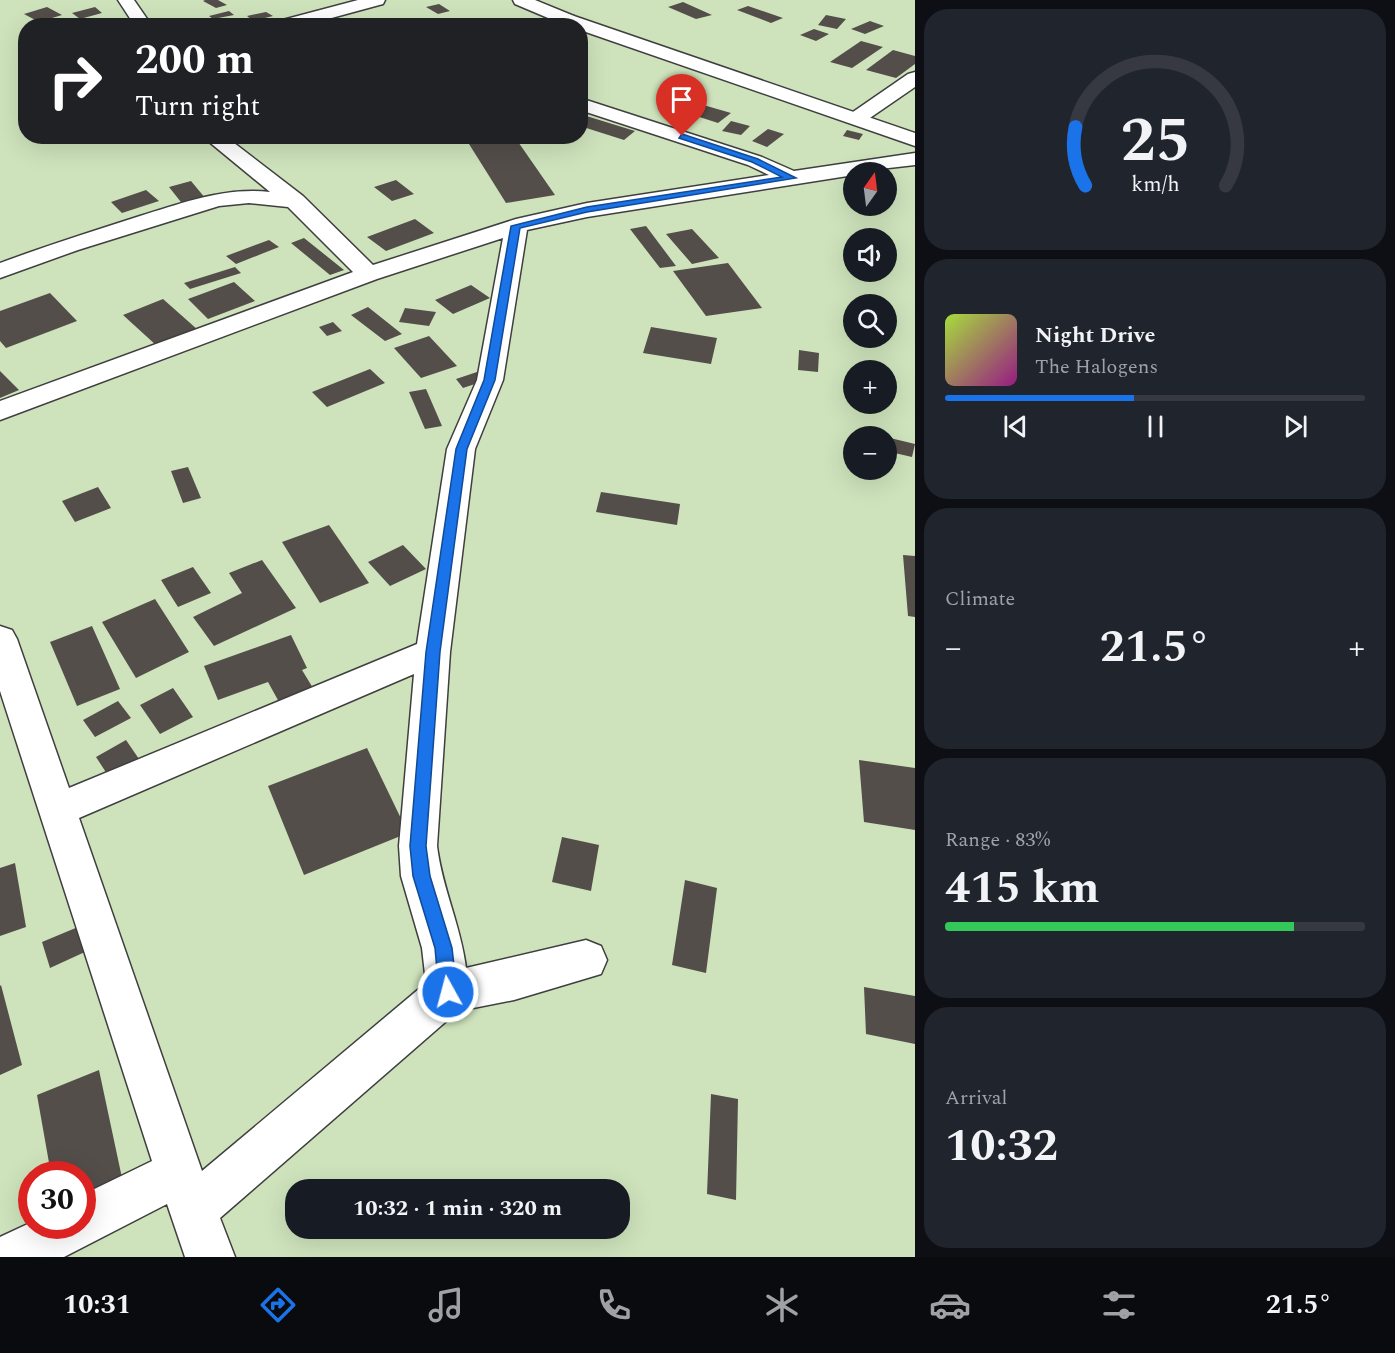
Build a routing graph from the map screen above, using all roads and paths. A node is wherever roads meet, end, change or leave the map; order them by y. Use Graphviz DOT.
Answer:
graph roads {
  1 [pos="126,0"];
  2 [pos="377,0"];
  3 [pos="521,0"];
  4 [pos="138,18"];
  5 [pos="311,18"];
  6 [pos="552,18"];
  7 [pos="588,32"];
  8 [pos="915,78"];
  9 [pos="588,107"];
  10 [pos="857,118"];
  11 [pos="915,140"];
  12 [pos="222,144"];
  13 [pos="915,159"];
  14 [pos="791,178"];
  15 [pos="295,201"];
  16 [pos="516,226"];
  17 [pos="0,271"];
  18 [pos="369,274"];
  19 [pos="11,407"];
  20 [pos="0,439"];
  21 [pos="0,639"];
  22 [pos="433,652"];
  23 [pos="58,810"];
  24 [pos="586,960"];
  25 [pos="448,992"];
  26 [pos="186,1191"];
  27 [pos="96,1217"];
  28 [pos="48,1239"];
  29 [pos="13,1257"];
  30 [pos="210,1257"];
  1 -- 4 [label="street"];
  2 -- 5 [label="street"];
  3 -- 6 [label="street"];
  7 -- 10 [label="street"];
  8 -- 10 [label="street"];
  9 -- 14 [label="street"];
  10 -- 11 [label="street"];
  12 -- 15 [label="street"];
  13 -- 14 [label="street"];
  14 -- 16 [label="street"];
  15 -- 17 [label="street"];
  15 -- 18 [label="street"];
  16 -- 18 [label="street"];
  16 -- 22 [label="street"];
  18 -- 19 [label="street"];
  19 -- 20 [label="street"];
  21 -- 23 [label="street"];
  22 -- 23 [label="street"];
  22 -- 25 [label="street"];
  23 -- 26 [label="street"];
  24 -- 25 [label="street"];
  25 -- 26 [label="street"];
  26 -- 27 [label="street"];
  26 -- 30 [label="street"];
  28 -- 29 [label="street"];
}
